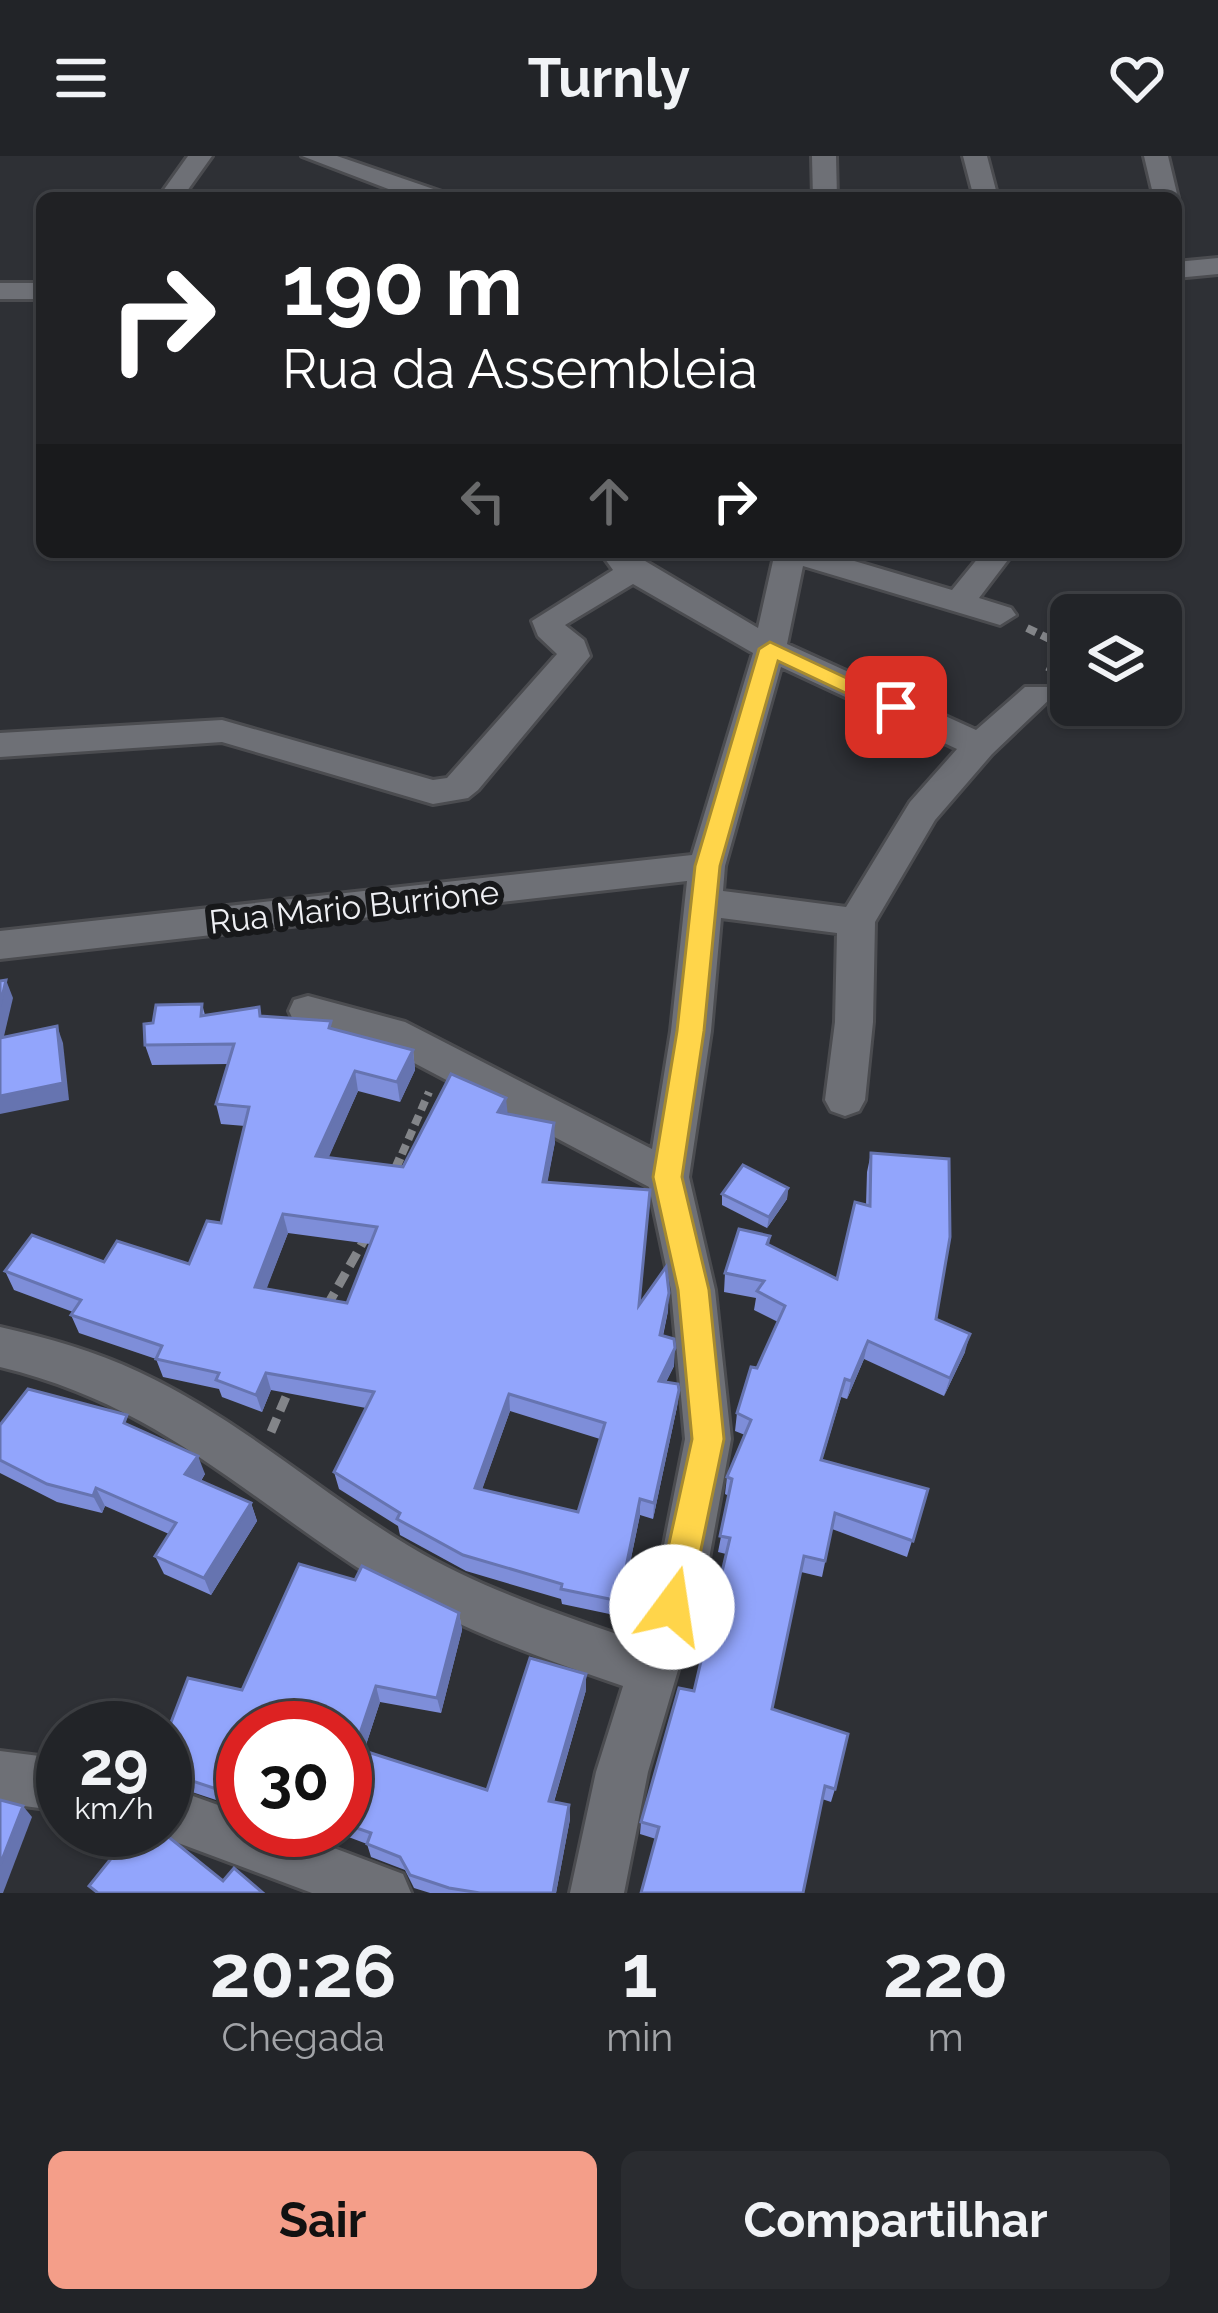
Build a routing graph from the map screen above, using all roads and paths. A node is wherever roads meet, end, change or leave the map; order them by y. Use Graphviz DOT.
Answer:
graph roads {
  1 [pos="200,156"];
  2 [pos="314,156"];
  3 [pos="824,156"];
  4 [pos="974,156"];
  5 [pos="1156,156"];
  6 [pos="352,172"];
  7 [pos="174,192"];
  8 [pos="337,192"];
  9 [pos="417,192"];
  10 [pos="825,192"];
  11 [pos="984,192"];
  12 [pos="1165,192"];
  13 [pos="1182,262"];
  14 [pos="1218,266"];
  15 [pos="0,291"];
  16 [pos="36,291"];
  17 [pos="789,558"];
  18 [pos="810,558"];
  19 [pos="994,558"];
  20 [pos="623,561"];
  21 [pos="960,602"];
  22 [pos="1000,615"];
  23 [pos="770,649"];
  24 [pos="1037,695"];
  25 [pos="0,745"];
  26 [pos="980,746"];
  27 [pos="706,884"];
  28 [pos="856,922"];
  29 [pos="0,946"];
  30 [pos="308,1011"];
  31 [pos="443,1059"];
  32 [pos="845,1100"];
  33 [pos="668,1177"];
  34 [pos="390,1182"];
  35 [pos="372,1223"];
  36 [pos="316,1322"];
  37 [pos="0,1347"];
  38 [pos="300,1364"];
  39 [pos="257,1466"];
  40 [pos="653,1671"];
  41 [pos="0,1777"];
  42 [pos="36,1782"];
  43 [pos="192,1822"];
  44 [pos="384,1893"];
  45 [pos="597,1893"];
  1 -- 7 [label="street"];
  2 -- 6 [label="street"];
  3 -- 10 [label="street"];
  4 -- 11 [label="street"];
  5 -- 12 [label="street"];
  6 -- 8 [label="street"];
  6 -- 9 [label="street"];
  13 -- 14 [label="street"];
  15 -- 16 [label="street"];
  17 -- 23 [label="street"];
  18 -- 21 [label="street"];
  19 -- 21 [label="street"];
  20 -- 23 [label="street"];
  20 -- 25 [label="street"];
  21 -- 22 [label="street"];
  22 -- 24 [label="path"];
  23 -- 26 [label="street"];
  23 -- 27 [label="street"];
  24 -- 26 [label="street"];
  26 -- 28 [label="street"];
  27 -- 28 [label="street, Rua Mario Burrione"];
  27 -- 29 [label="street, Rua Mario Burrione"];
  27 -- 33 [label="street"];
  28 -- 32 [label="street"];
  30 -- 31 [label="street"];
  31 -- 33 [label="street"];
  31 -- 34 [label="path"];
  33 -- 40 [label="street"];
  35 -- 36 [label="path"];
  37 -- 39 [label="street"];
  38 -- 39 [label="path"];
  39 -- 40 [label="street"];
  40 -- 45 [label="street"];
  41 -- 42 [label="street"];
  43 -- 44 [label="street"];
}
